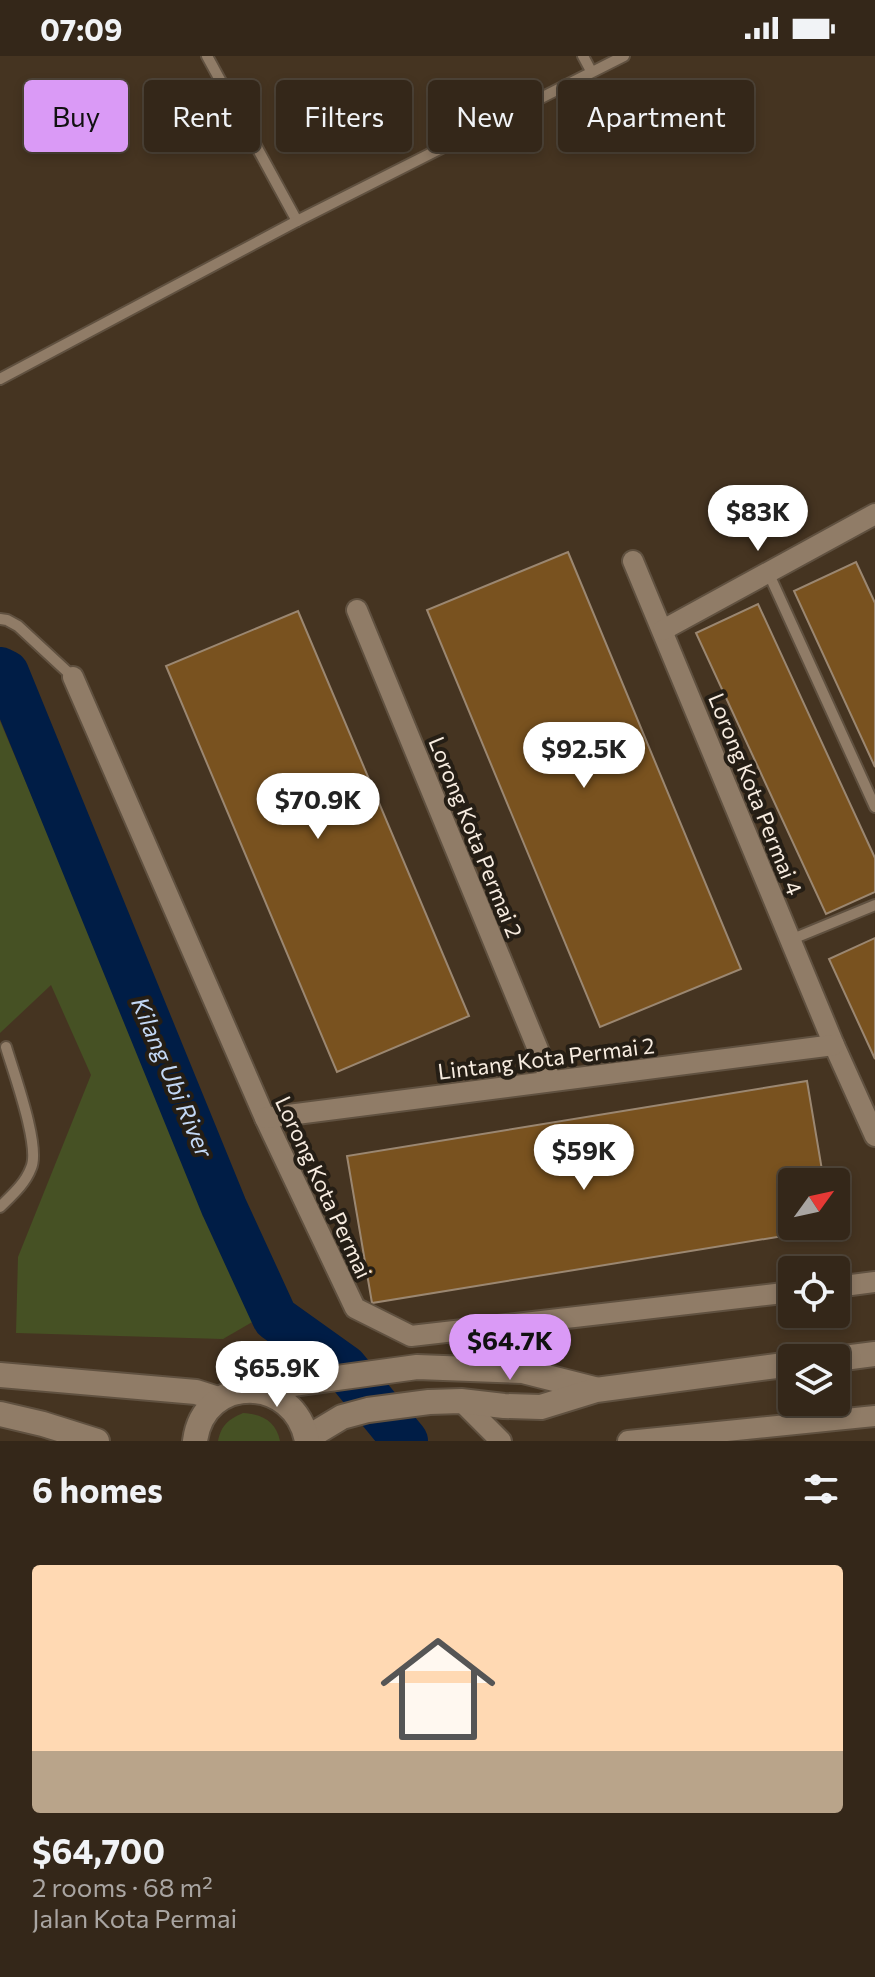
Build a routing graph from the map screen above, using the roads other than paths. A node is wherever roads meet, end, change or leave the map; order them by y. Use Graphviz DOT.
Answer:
graph roads {
  1 [pos="207,56"];
  2 [pos="583,56"];
  3 [pos="624,56"];
  4 [pos="591,71"];
  5 [pos="297,221"];
  6 [pos="0,379"];
  7 [pos="875,514"];
  8 [pos="633,561"];
  9 [pos="768,572"];
  10 [pos="357,610"];
  11 [pos="0,619"];
  12 [pos="663,630"];
  13 [pos="73,677"];
  14 [pos="875,807"];
  15 [pos="875,905"];
  16 [pos="790,940"];
  17 [pos="834,1045"];
  18 [pos="6,1047"];
  19 [pos="551,1081"];
  20 [pos="265,1118"];
  21 [pos="875,1136"];
  22 [pos="0,1207"];
  23 [pos="875,1282"];
  24 [pos="850,1285"];
  25 [pos="778,1294"];
  26 [pos="875,1354"];
  27 [pos="850,1357"];
  28 [pos="778,1366"];
  29 [pos="0,1375"];
  30 [pos="596,1390"];
  31 [pos="227,1395"];
  32 [pos="461,1401"];
  33 [pos="0,1414"];
  34 [pos="875,1416"];
  35 [pos="307,1440"];
  36 [pos="97,1441"];
  37 [pos="195,1441"];
  38 [pos="501,1441"];
  39 [pos="628,1441"];
  1 -- 5 [label="lane"];
  2 -- 4 [label="lane"];
  3 -- 4 [label="lane"];
  4 -- 5 [label="lane"];
  5 -- 6 [label="lane"];
  7 -- 9 [label="street"];
  8 -- 12 [label="street, Lorong Kota Permai 4"];
  9 -- 12 [label="street"];
  9 -- 14 [label="lane"];
  10 -- 19 [label="street, Lorong Kota Permai 2"];
  11 -- 13 [label="lane"];
  12 -- 16 [label="street, Lorong Kota Permai 4"];
  13 -- 20 [label="street, Lorong Kota Permai"];
  15 -- 16 [label="lane"];
  16 -- 17 [label="street, Lorong Kota Permai 4"];
  17 -- 19 [label="street, Lintang Kota Permai 2"];
  17 -- 21 [label="street, Lorong Kota Permai 4"];
  18 -- 22 [label="lane"];
  19 -- 20 [label="street, Lintang Kota Permai 2"];
  20 -- 25 [label="street, Lorong Kota Permai"];
  23 -- 24 [label="street"];
  26 -- 27 [label="main road"];
  28 -- 30 [label="main road"];
  29 -- 31 [label="main road"];
  30 -- 31 [label="main road"];
  30 -- 32 [label="main road"];
  31 -- 35 [label="main road"];
  31 -- 37 [label="main road"];
  32 -- 35 [label="main road"];
  32 -- 38 [label="street"];
  33 -- 36 [label="main road"];
  34 -- 39 [label="street"];
}
